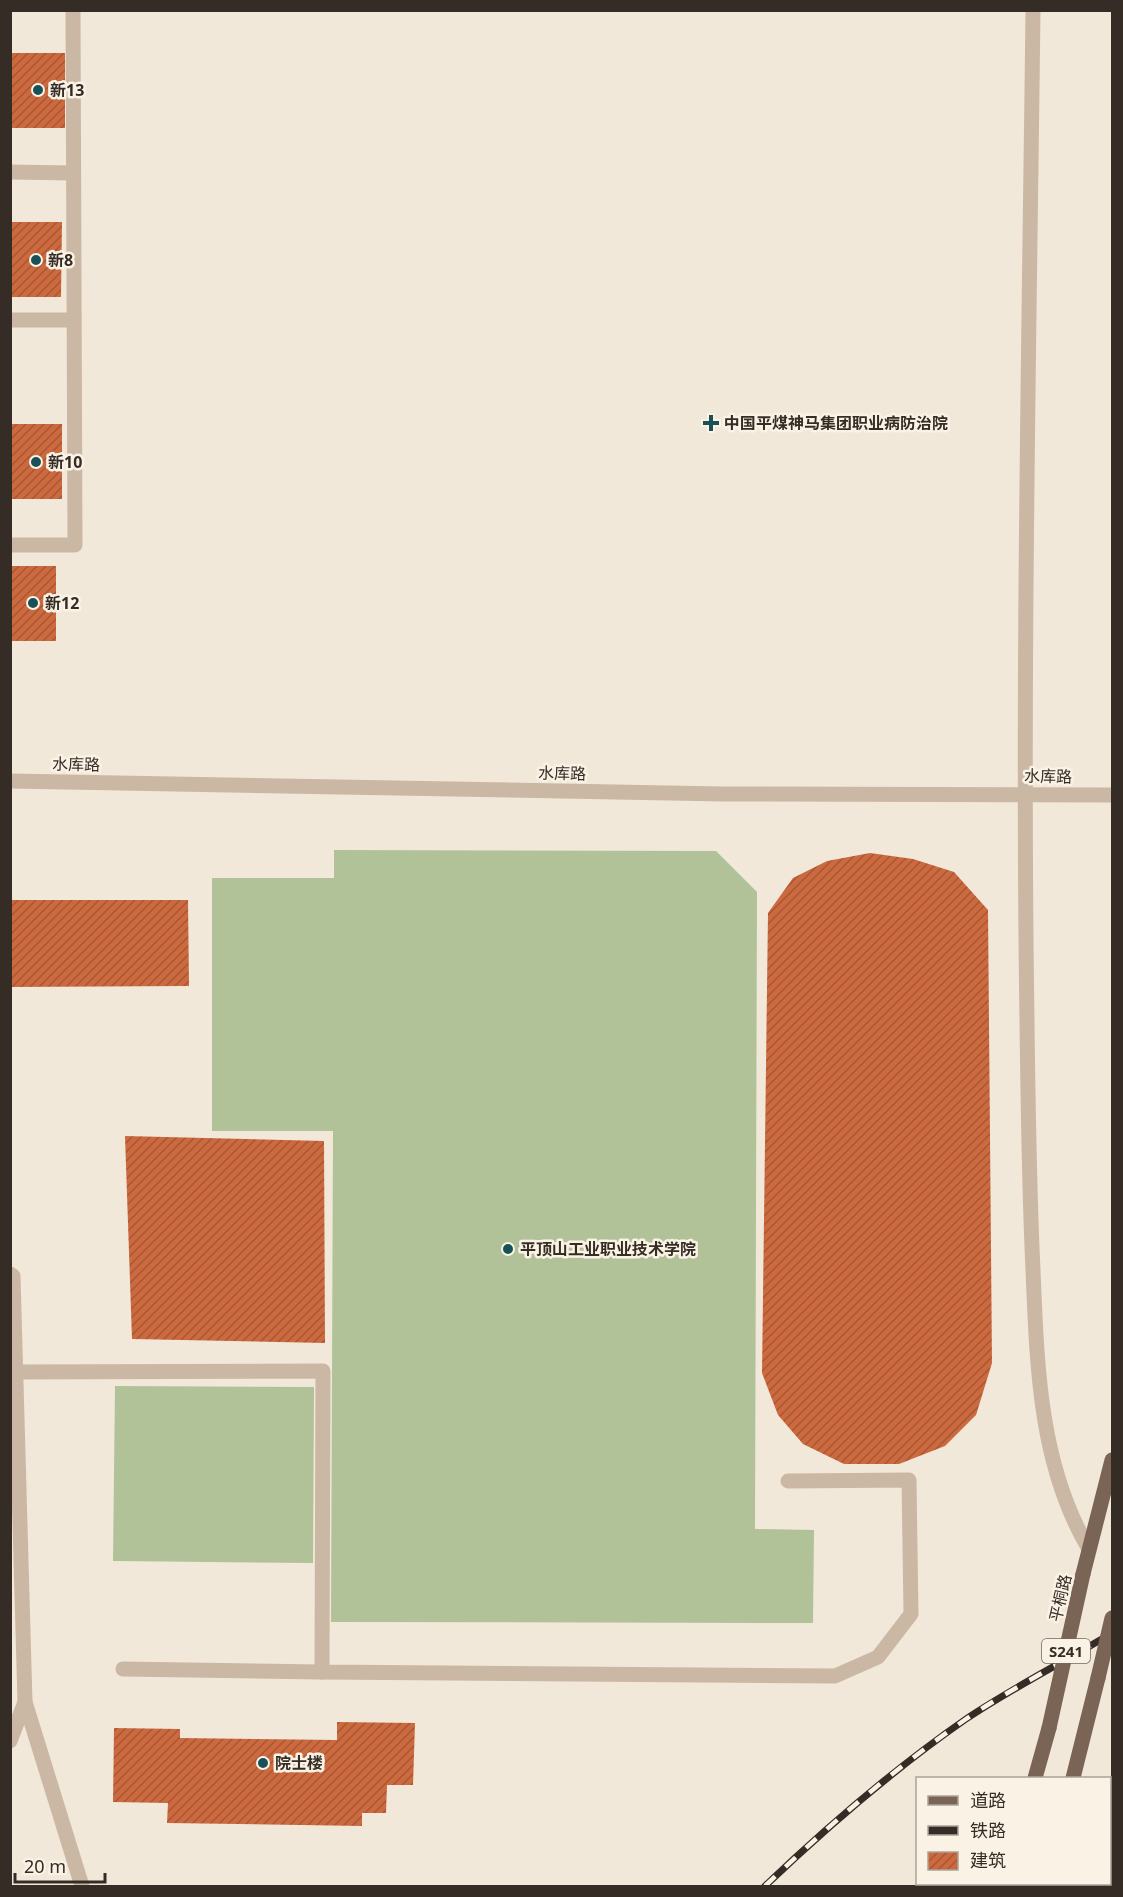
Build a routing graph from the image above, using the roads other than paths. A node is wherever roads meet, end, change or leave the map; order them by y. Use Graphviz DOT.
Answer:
graph roads {
  1 [pos="73,10"];
  2 [pos="1033,10"];
  3 [pos="10,172"];
  4 [pos="74,173"];
  5 [pos="10,320"];
  6 [pos="74,320"];
  7 [pos="10,545"];
  8 [pos="10,781"];
  9 [pos="1023,794"];
  10 [pos="1113,795"];
  11 [pos="10,1274"];
  12 [pos="14,1372"];
  13 [pos="1113,1460"];
  14 [pos="788,1481"];
  15 [pos="1089,1548"];
  16 [pos="1113,1618"];
  17 [pos="123,1669"];
  18 [pos="322,1672"];
  19 [pos="26,1702"];
  20 [pos="10,1741"];
  21 [pos="1036,1777"];
  22 [pos="1073,1777"];
  23 [pos="82,1887"];
  1 -- 4 [label="street"];
  2 -- 9 [label="street"];
  3 -- 4 [label="street"];
  4 -- 6 [label="street"];
  5 -- 6 [label="street"];
  6 -- 7 [label="street"];
  8 -- 9 [label="street, 水库路"];
  9 -- 10 [label="street, 水库路"];
  9 -- 15 [label="street"];
  11 -- 12 [label="street"];
  12 -- 18 [label="street"];
  12 -- 19 [label="street"];
  13 -- 15 [label="main road, 平桐路 / S241"];
  14 -- 18 [label="street"];
  15 -- 21 [label="main road, 平桐路 / S241, bridge"];
  16 -- 22 [label="main road, S241, bridge"];
  17 -- 18 [label="street"];
  19 -- 20 [label="street"];
  19 -- 23 [label="street"];
}
